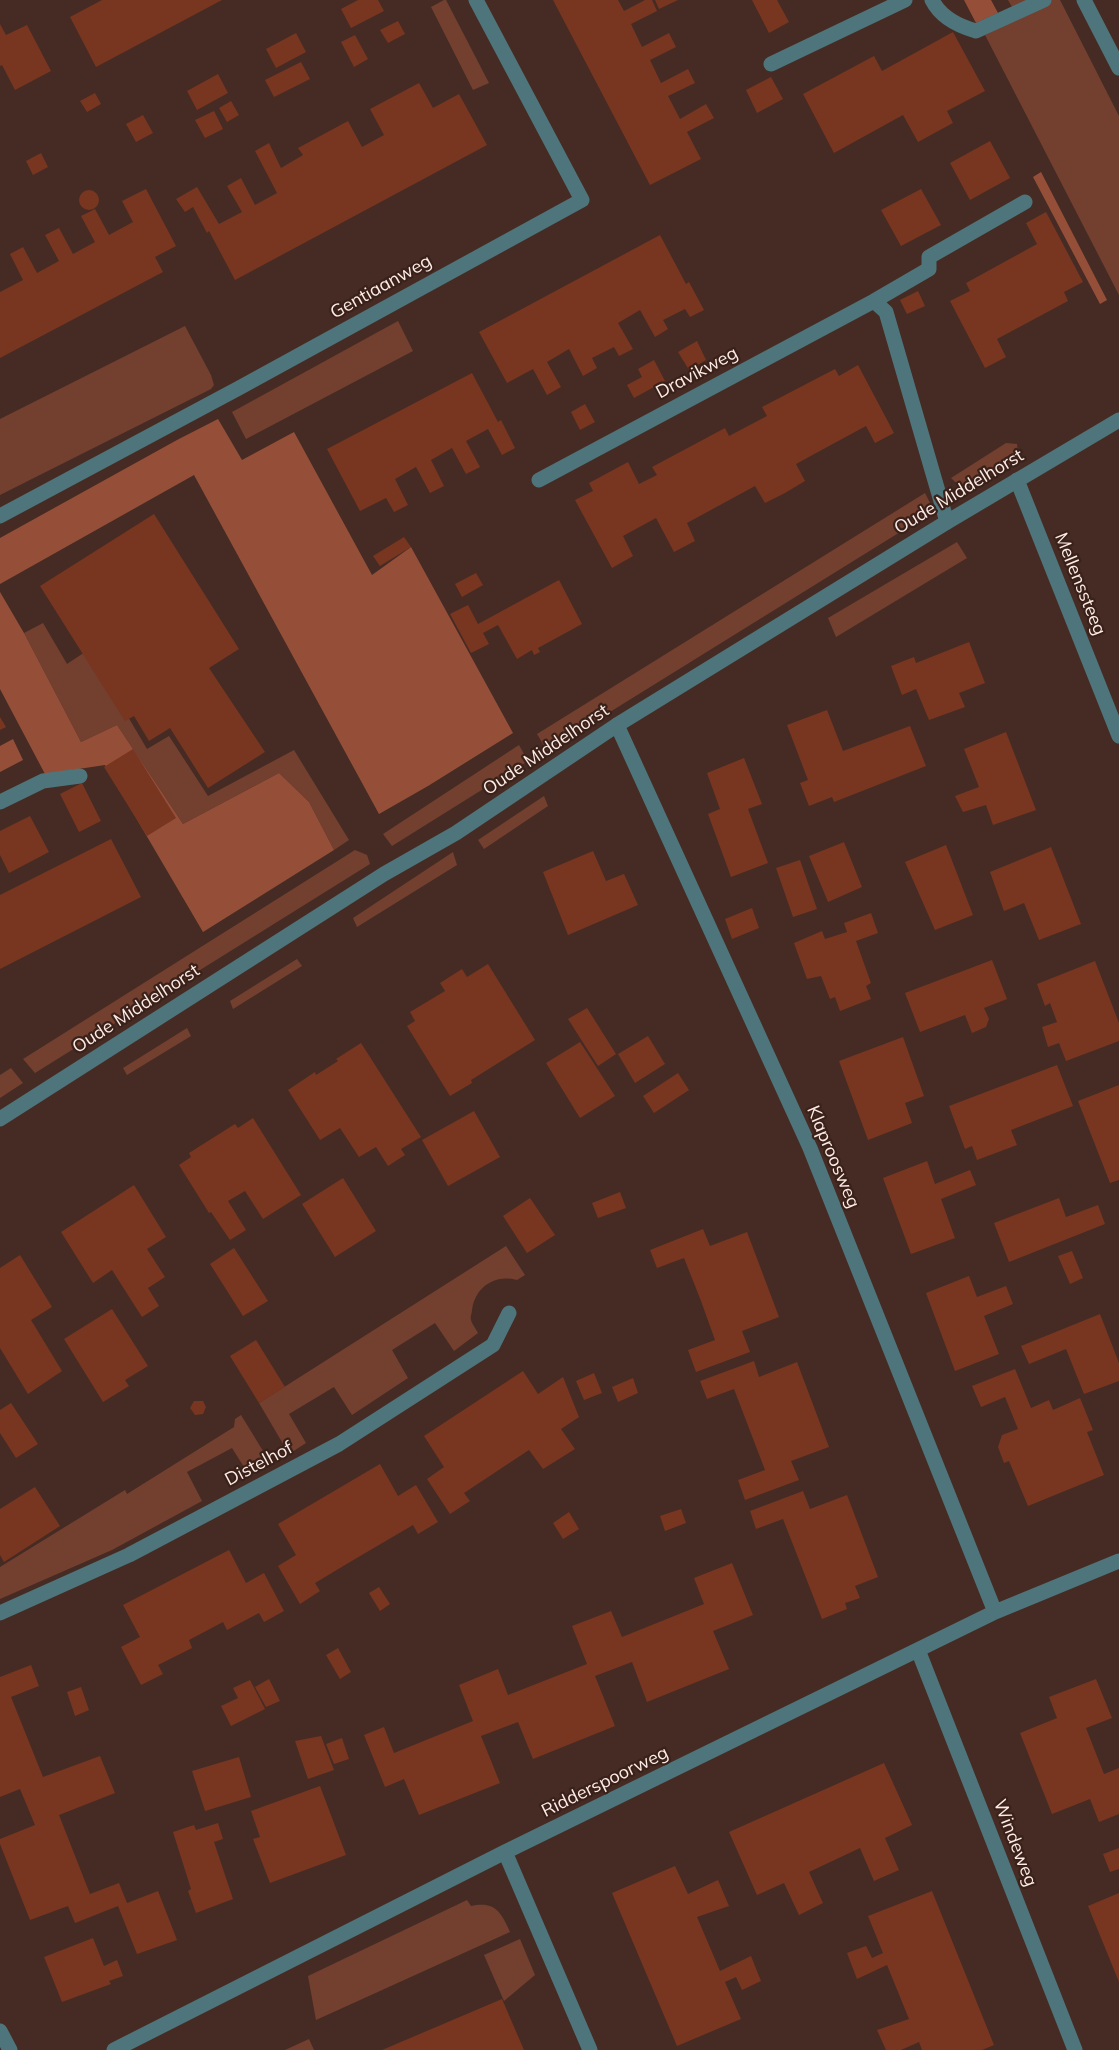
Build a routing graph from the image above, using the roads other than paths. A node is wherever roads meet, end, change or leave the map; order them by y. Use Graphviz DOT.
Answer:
graph roads {
  1 [pos="476,0"];
  2 [pos="905,0"];
  3 [pos="932,0"];
  4 [pos="1044,0"];
  5 [pos="1084,0"];
  6 [pos="771,64"];
  7 [pos="1119,68"];
  8 [pos="1025,202"];
  9 [pos="874,301"];
  10 [pos="1119,420"];
  11 [pos="539,480"];
  12 [pos="1017,480"];
  13 [pos="0,516"];
  14 [pos="947,522"];
  15 [pos="617,725"];
  16 [pos="1119,736"];
  17 [pos="80,776"];
  18 [pos="0,802"];
  19 [pos="0,1119"];
  20 [pos="509,1313"];
  21 [pos="1119,1561"];
  22 [pos="995,1612"];
  23 [pos="0,1613"];
  24 [pos="918,1650"];
  25 [pos="505,1852"];
  26 [pos="0,2031"];
  27 [pos="10,2050"];
  28 [pos="114,2050"];
  29 [pos="590,2050"];
  30 [pos="1075,2050"];
  1 -- 13 [label="street, Gentiaanweg"];
  2 -- 6 [label="street"];
  3 -- 4 [label="street"];
  5 -- 7 [label="street"];
  8 -- 9 [label="street, Dravikweg"];
  9 -- 11 [label="street, Dravikweg"];
  9 -- 14 [label="street"];
  10 -- 12 [label="street, Oude Middelhorst"];
  12 -- 14 [label="street, Oude Middelhorst"];
  12 -- 16 [label="street, Mellenssteeg"];
  14 -- 15 [label="street, Oude Middelhorst"];
  15 -- 19 [label="street, Oude Middelhorst"];
  15 -- 22 [label="street, Klaproosweg"];
  17 -- 18 [label="street"];
  20 -- 23 [label="street, Distelhof"];
  21 -- 22 [label="street, Ridderspoorweg"];
  22 -- 24 [label="street, Ridderspoorweg"];
  24 -- 25 [label="street, Ridderspoorweg"];
  24 -- 30 [label="street, Windeweg"];
  25 -- 28 [label="street, Ridderspoorweg"];
  25 -- 29 [label="street"];
  26 -- 27 [label="street"];
}
